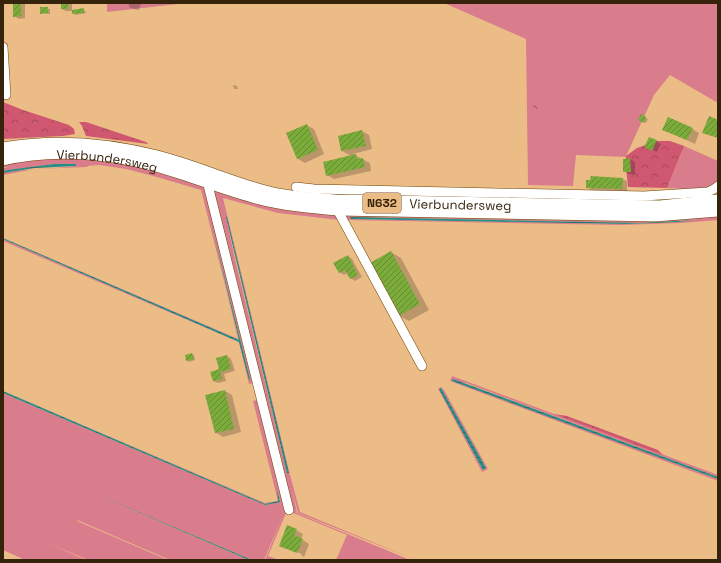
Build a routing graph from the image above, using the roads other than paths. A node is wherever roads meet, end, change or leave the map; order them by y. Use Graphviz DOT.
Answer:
graph roads {
  1 [pos="3,47"];
  2 [pos="6,95"];
  3 [pos="3,150"];
  4 [pos="3,161"];
  5 [pos="207,179"];
  6 [pos="718,186"];
  7 [pos="296,187"];
  8 [pos="336,201"];
  9 [pos="718,202"];
  10 [pos="718,212"];
  11 [pos="422,366"];
  12 [pos="289,510"];
  1 -- 2 [label="street"];
  3 -- 5 [label="main road, Vierbundersweg / N632"];
  4 -- 5 [label="street, Vierbundersweg"];
  5 -- 8 [label="main road, Vierbundersweg / N632"];
  5 -- 12 [label="street"];
  6 -- 8 [label="street, Vierbundersweg"];
  7 -- 8 [label="street, Vierbundersweg"];
  8 -- 9 [label="main road, Vierbundersweg / N632"];
  8 -- 10 [label="street, Vierbundersweg"];
  8 -- 11 [label="street"];
}
